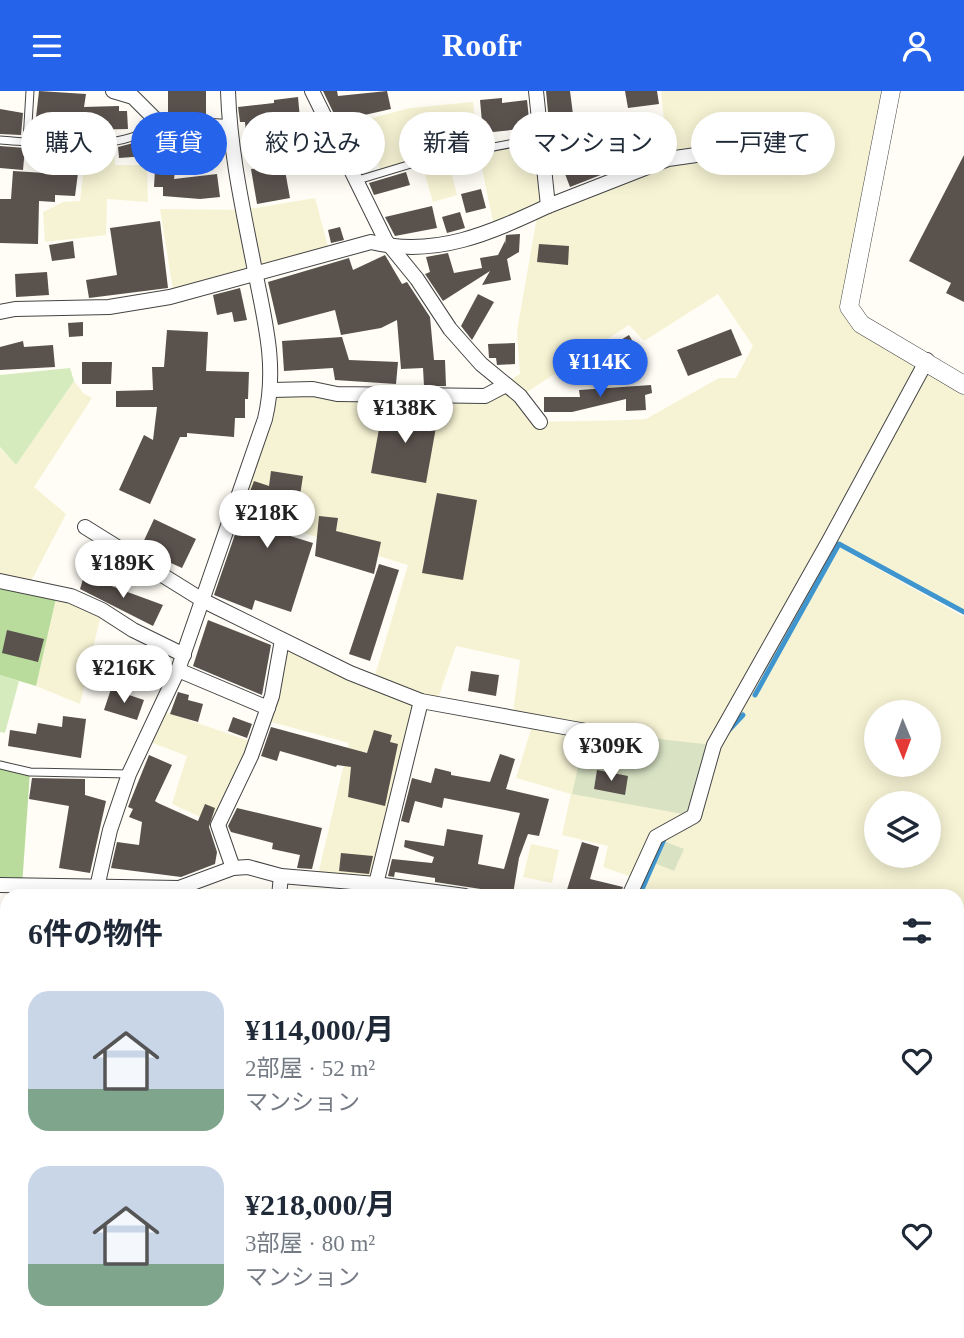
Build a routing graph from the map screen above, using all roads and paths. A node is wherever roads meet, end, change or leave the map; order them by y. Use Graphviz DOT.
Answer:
graph roads {
  1 [pos="30,91"];
  2 [pos="113,91"];
  3 [pos="228,91"];
  4 [pos="312,91"];
  5 [pos="536,91"];
  6 [pos="891,91"];
  7 [pos="29,112"];
  8 [pos="148,112"];
  9 [pos="538,112"];
  10 [pos="229,127"];
  11 [pos="0,139"];
  12 [pos="21,141"];
  13 [pos="509,144"];
  14 [pos="691,156"];
  15 [pos="544,175"];
  16 [pos="358,180"];
  17 [pos="548,206"];
  18 [pos="391,247"];
  19 [pos="256,275"];
  20 [pos="0,312"];
  21 [pos="927,361"];
  22 [pos="506,385"];
  23 [pos="964,385"];
  24 [pos="272,390"];
  25 [pos="540,422"];
  26 [pos="85,527"];
  27 [pos="0,581"];
  28 [pos="204,601"];
  29 [pos="282,640"];
  30 [pos="184,655"];
  31 [pos="178,670"];
  32 [pos="421,701"];
  33 [pos="268,708"];
  34 [pos="586,731"];
  35 [pos="0,765"];
  36 [pos="129,774"];
  37 [pos="233,868"];
  38 [pos="281,876"];
  39 [pos="376,884"];
  40 [pos="0,885"];
  41 [pos="63,889"];
  42 [pos="96,889"];
  43 [pos="151,889"];
  44 [pos="280,889"];
  45 [pos="413,889"];
  46 [pos="632,889"];
  1 -- 7 [label="lane"];
  2 -- 8 [label="street"];
  3 -- 10 [label="street"];
  4 -- 16 [label="street"];
  5 -- 9 [label="street"];
  6 -- 21 [label="street"];
  10 -- 19 [label="street"];
  11 -- 12 [label="lane"];
  13 -- 16 [label="lane"];
  14 -- 17 [label="street"];
  15 -- 17 [label="street"];
  16 -- 18 [label="street"];
  17 -- 18 [label="street"];
  18 -- 19 [label="street"];
  18 -- 22 [label="street"];
  19 -- 20 [label="street"];
  19 -- 24 [label="street"];
  21 -- 23 [label="street"];
  21 -- 46 [label="street"];
  22 -- 24 [label="street"];
  22 -- 25 [label="street"];
  24 -- 28 [label="street"];
  26 -- 28 [label="street"];
  27 -- 30 [label="street"];
  28 -- 29 [label="street"];
  28 -- 30 [label="street"];
  29 -- 32 [label="street"];
  29 -- 33 [label="street"];
  30 -- 31 [label="street"];
  31 -- 33 [label="street"];
  31 -- 36 [label="street"];
  32 -- 34 [label="street"];
  32 -- 39 [label="street"];
  33 -- 37 [label="street"];
  35 -- 36 [label="lane"];
  36 -- 42 [label="street"];
  37 -- 38 [label="street"];
  37 -- 43 [label="street"];
  38 -- 39 [label="street"];
  38 -- 44 [label="street"];
  39 -- 45 [label="street"];
  40 -- 41 [label="street"];
}
